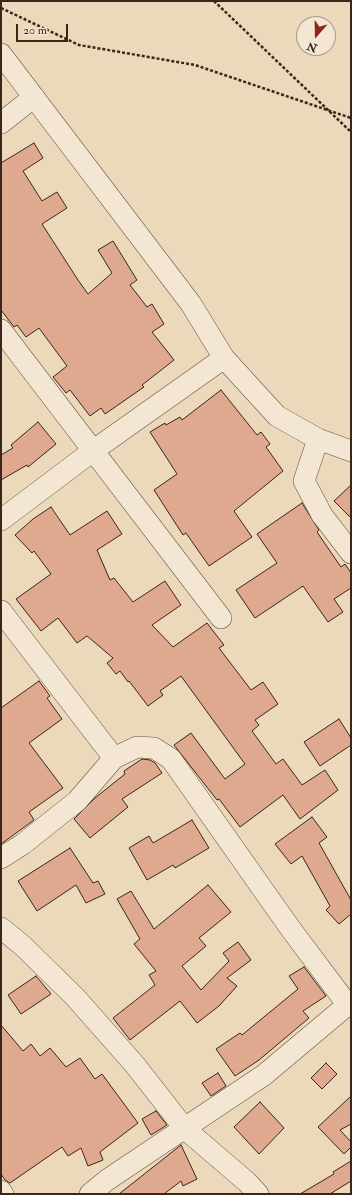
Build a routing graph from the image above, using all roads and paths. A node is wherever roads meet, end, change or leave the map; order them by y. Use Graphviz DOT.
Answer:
graph roads {
  1 [pos="214,1"];
  2 [pos="1,8"];
  3 [pos="1,54"];
  4 [pos="34,97"];
  5 [pos="328,110"];
  6 [pos="351,118"];
  7 [pos="1,123"];
  8 [pos="351,132"];
  9 [pos="1,330"];
  10 [pos="224,358"];
  11 [pos="318,439"];
  12 [pos="94,450"];
  13 [pos="351,451"];
  14 [pos="1,520"];
  15 [pos="351,552"];
  16 [pos="1,611"];
  17 [pos="221,618"];
  18 [pos="114,758"];
  19 [pos="1,858"];
  20 [pos="2,931"];
  21 [pos="349,1003"];
  22 [pos="185,1129"];
  23 [pos="1,1192"];
  24 [pos="3,1194"];
  25 [pos="90,1194"];
  26 [pos="258,1194"];
  1 -- 5 [label="path"];
  2 -- 5 [label="path"];
  3 -- 4 [label="street"];
  4 -- 7 [label="street"];
  4 -- 10 [label="street"];
  5 -- 6 [label="path"];
  5 -- 8 [label="path"];
  9 -- 12 [label="street"];
  10 -- 11 [label="street"];
  10 -- 12 [label="street"];
  11 -- 13 [label="street"];
  11 -- 15 [label="street"];
  12 -- 14 [label="street"];
  12 -- 17 [label="street"];
  16 -- 18 [label="street"];
  18 -- 19 [label="street"];
  18 -- 21 [label="street"];
  20 -- 22 [label="street"];
  21 -- 22 [label="street"];
  22 -- 25 [label="street"];
  22 -- 26 [label="street"];
  23 -- 24 [label="street"];
}
